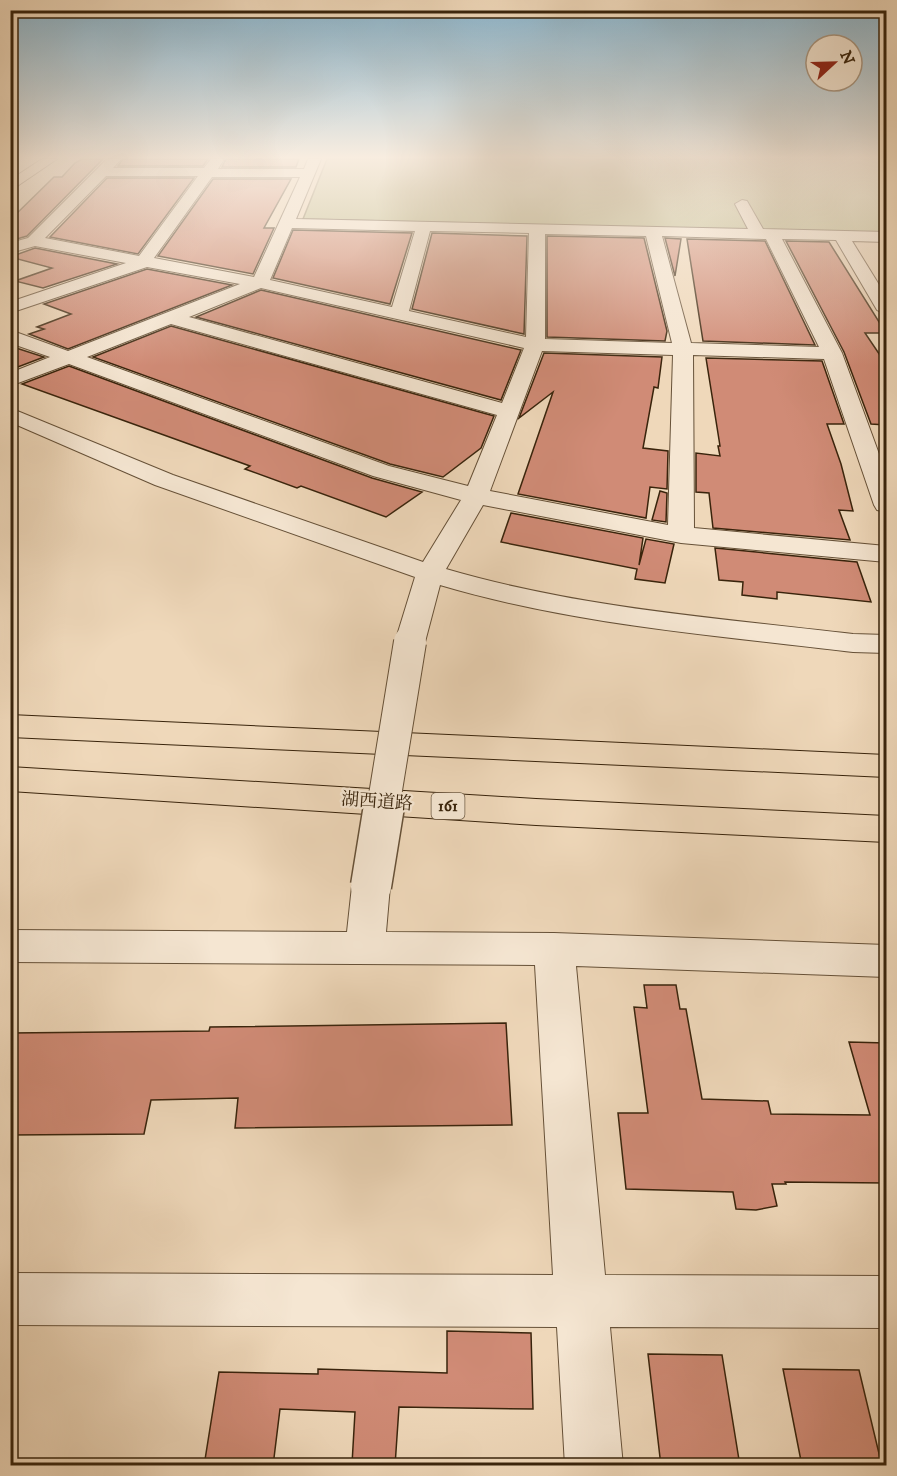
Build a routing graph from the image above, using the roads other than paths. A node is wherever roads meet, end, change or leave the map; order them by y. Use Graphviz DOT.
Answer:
graph roads {
  1 [pos="47,228"];
  2 [pos="168,228"];
  3 [pos="285,228"];
  4 [pos="423,228"];
  5 [pos="495,228"];
  6 [pos="760,228"];
  7 [pos="537,229"];
  8 [pos="653,231"];
  9 [pos="764,234"];
  10 [pos="841,236"];
  11 [pos="886,237"];
  12 [pos="34,241"];
  13 [pos="10,248"];
  14 [pos="142,263"];
  15 [pos="260,284"];
  16 [pos="10,308"];
  17 [pos="886,310"];
  18 [pos="399,314"];
  19 [pos="171,318"];
  20 [pos="10,336"];
  21 [pos="535,345"];
  22 [pos="682,349"];
  23 [pos="832,354"];
  24 [pos="72,357"];
  25 [pos="10,380"];
  26 [pos="509,412"];
  27 [pos="10,414"];
  28 [pos="476,496"];
  29 [pos="886,505"];
  30 [pos="681,535"];
  31 [pos="886,554"];
  32 [pos="430,573"];
  33 [pos="886,644"];
  34 [pos="10,707"];
  35 [pos="10,726"];
  36 [pos="530,749"];
  37 [pos="886,766"];
  38 [pos="10,779"];
  39 [pos="10,798"];
  40 [pos="536,812"];
  41 [pos="886,829"];
  42 [pos="10,946"];
  43 [pos="365,946"];
  44 [pos="554,949"];
  45 [pos="886,961"];
  46 [pos="10,1299"];
  47 [pos="581,1301"];
  48 [pos="886,1302"];
  49 [pos="594,1466"];
  1 -- 12 [label="street"];
  2 -- 14 [label="street"];
  3 -- 15 [label="street"];
  4 -- 18 [label="street"];
  5 -- 7 [label="street"];
  6 -- 9 [label="street"];
  7 -- 8 [label="street"];
  7 -- 21 [label="street"];
  8 -- 9 [label="street"];
  8 -- 22 [label="street"];
  9 -- 10 [label="street"];
  9 -- 23 [label="street"];
  10 -- 11 [label="street"];
  10 -- 17 [label="street"];
  12 -- 13 [label="street"];
  12 -- 14 [label="street"];
  14 -- 15 [label="street"];
  14 -- 16 [label="street"];
  15 -- 18 [label="street"];
  15 -- 19 [label="street"];
  18 -- 21 [label="street"];
  19 -- 24 [label="street"];
  19 -- 26 [label="street"];
  20 -- 24 [label="street"];
  21 -- 22 [label="street"];
  21 -- 26 [label="street"];
  22 -- 23 [label="street"];
  22 -- 30 [label="street"];
  23 -- 29 [label="street"];
  24 -- 25 [label="street"];
  24 -- 28 [label="street"];
  26 -- 28 [label="street"];
  27 -- 32 [label="street"];
  28 -- 30 [label="street"];
  28 -- 32 [label="street"];
  30 -- 31 [label="street"];
  32 -- 33 [label="street"];
  32 -- 43 [label="street, bridge"];
  34 -- 36 [label="main road"];
  35 -- 36 [label="main road"];
  36 -- 37 [label="main road"];
  38 -- 40 [label="main road, 湖西道路 / 161"];
  39 -- 40 [label="main road"];
  40 -- 41 [label="main road, 湖西道路 / 161"];
  42 -- 43 [label="street"];
  43 -- 44 [label="street"];
  44 -- 45 [label="street"];
  44 -- 47 [label="street"];
  46 -- 47 [label="street"];
  47 -- 48 [label="street"];
  47 -- 49 [label="street"];
}
